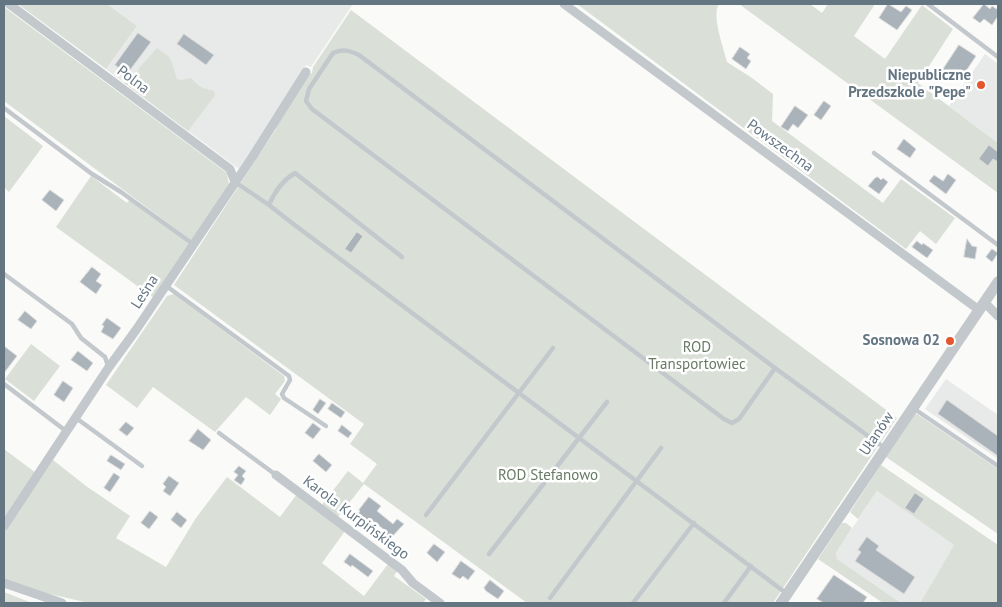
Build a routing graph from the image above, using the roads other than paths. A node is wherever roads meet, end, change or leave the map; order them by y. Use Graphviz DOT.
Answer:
graph roads {
  1 [pos="9,4"];
  2 [pos="564,4"];
  3 [pos="928,4"];
  4 [pos="998,57"];
  5 [pos="306,72"];
  6 [pos="4,108"];
  7 [pos="874,153"];
  8 [pos="235,182"];
  9 [pos="269,205"];
  10 [pos="194,244"];
  11 [pos="998,245"];
  12 [pos="402,257"];
  13 [pos="4,274"];
  14 [pos="998,282"];
  15 [pos="165,285"];
  16 [pos="982,306"];
  17 [pos="998,316"];
  18 [pos="553,348"];
  19 [pos="109,367"];
  20 [pos="776,368"];
  21 [pos="4,384"];
  22 [pos="519,394"];
  23 [pos="607,402"];
  24 [pos="913,408"];
  25 [pos="76,418"];
  26 [pos="326,426"];
  27 [pos="67,432"];
  28 [pos="219,433"];
  29 [pos="579,438"];
  30 [pos="661,448"];
  31 [pos="886,449"];
  32 [pos="142,466"];
  33 [pos="998,466"];
  34 [pos="276,476"];
  35 [pos="637,480"];
  36 [pos="426,515"];
  37 [pos="694,523"];
  38 [pos="4,526"];
  39 [pos="489,554"];
  40 [pos="751,566"];
  41 [pos="4,583"];
  42 [pos="550,598"];
  43 [pos="784,599"];
  44 [pos="62,603"];
  45 [pos="440,603"];
  46 [pos="633,603"];
  47 [pos="724,603"];
  1 -- 8 [label="street, Polna"];
  2 -- 16 [label="street, Powszechna"];
  3 -- 4 [label="lane"];
  5 -- 8 [label="street, Leśna"];
  6 -- 10 [label="lane"];
  7 -- 11 [label="lane"];
  8 -- 9 [label="lane"];
  8 -- 10 [label="street, Leśna"];
  9 -- 12 [label="lane"];
  9 -- 22 [label="lane"];
  10 -- 15 [label="street, Leśna"];
  13 -- 19 [label="lane"];
  14 -- 16 [label="street, Ułanów"];
  15 -- 19 [label="street, Leśna"];
  15 -- 26 [label="lane"];
  16 -- 17 [label="street, Powszechna"];
  16 -- 24 [label="street, Ułanów"];
  18 -- 22 [label="lane"];
  19 -- 25 [label="street, Leśna"];
  20 -- 20 [label="lane"];
  20 -- 31 [label="lane"];
  21 -- 27 [label="lane"];
  22 -- 29 [label="lane"];
  22 -- 36 [label="lane"];
  23 -- 29 [label="lane"];
  24 -- 31 [label="street, Ułanów"];
  24 -- 33 [label="lane"];
  25 -- 27 [label="street, Leśna"];
  25 -- 32 [label="lane"];
  27 -- 38 [label="street, Leśna"];
  28 -- 34 [label="lane"];
  29 -- 35 [label="lane"];
  29 -- 39 [label="lane"];
  30 -- 35 [label="lane"];
  31 -- 43 [label="street, Ułanów"];
  34 -- 45 [label="street, Karola Kurpińskiego"];
  35 -- 37 [label="lane"];
  35 -- 42 [label="lane"];
  37 -- 40 [label="lane"];
  37 -- 46 [label="lane"];
  40 -- 43 [label="lane"];
  40 -- 47 [label="lane"];
  41 -- 44 [label="street"];
}
